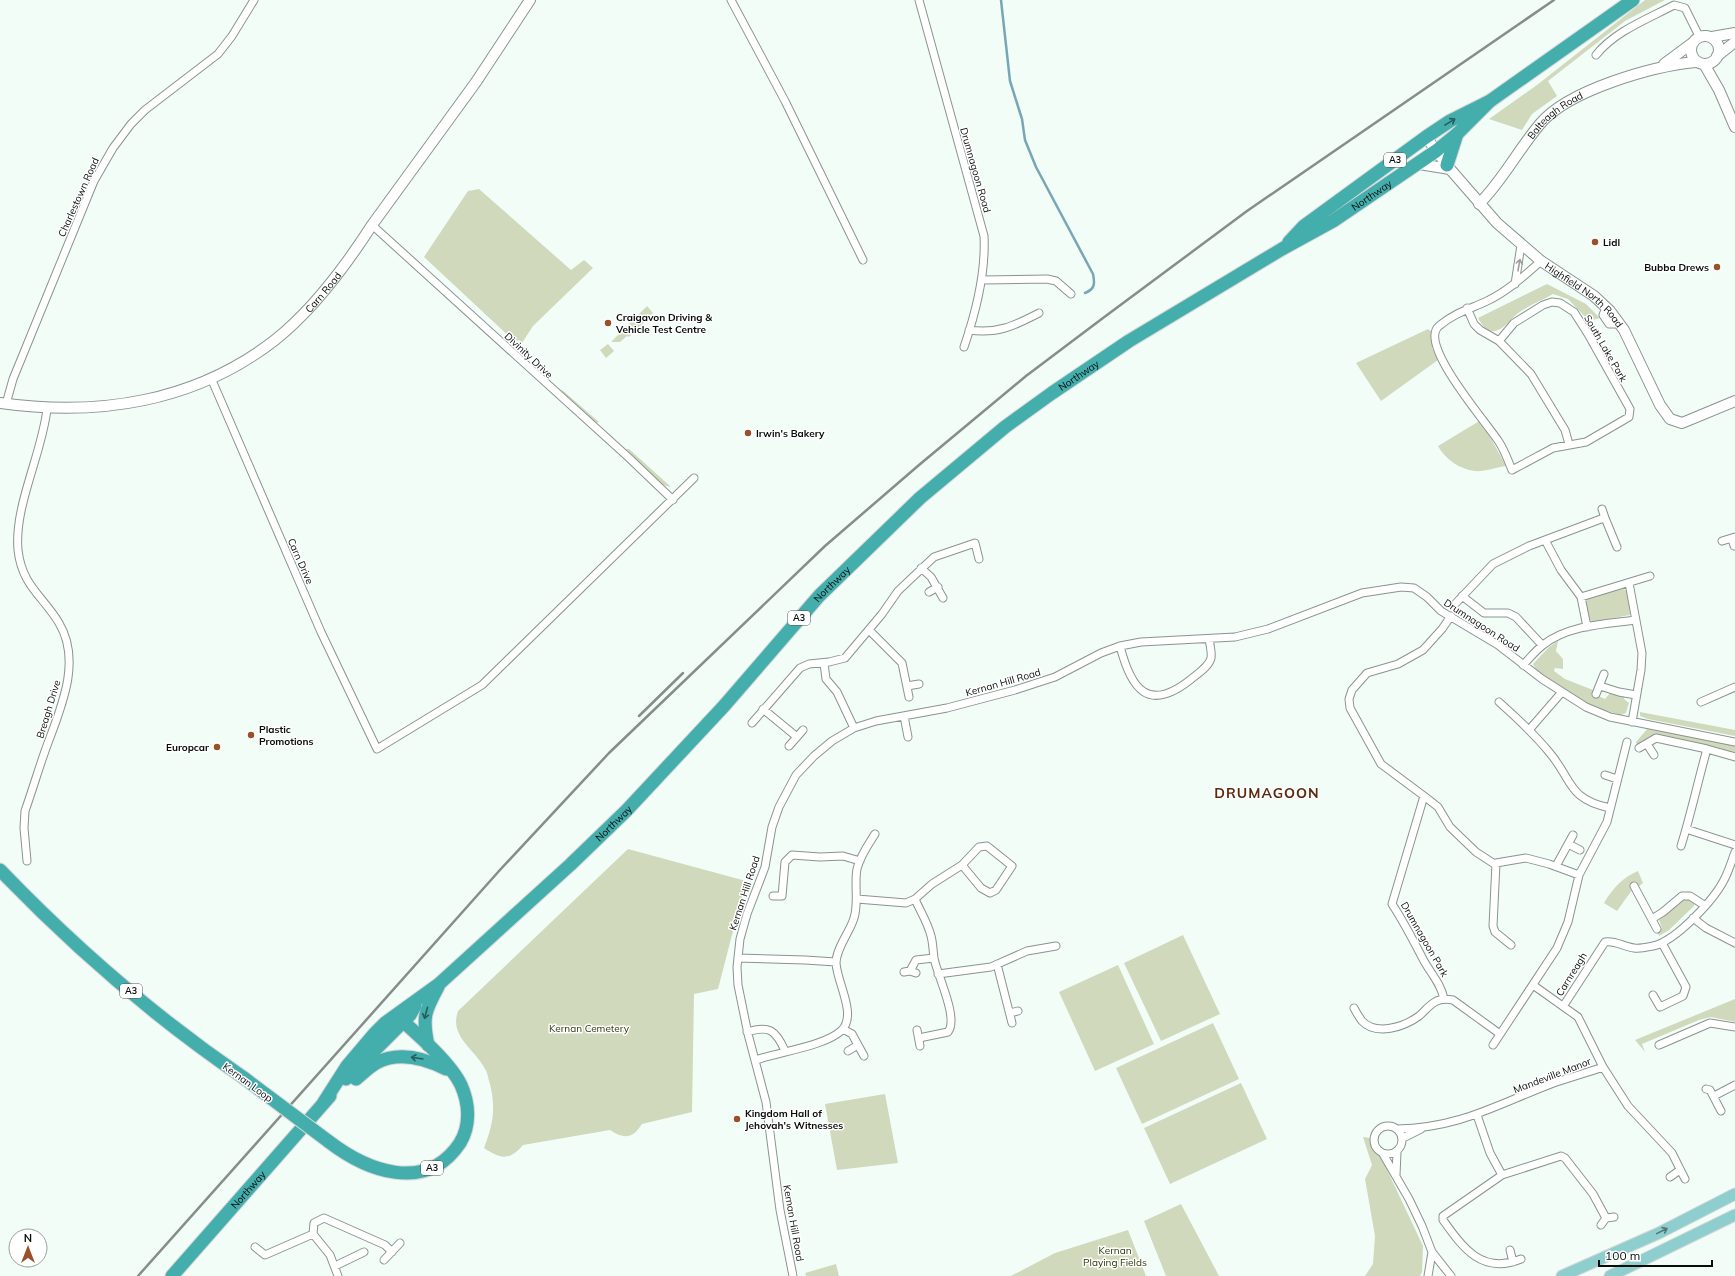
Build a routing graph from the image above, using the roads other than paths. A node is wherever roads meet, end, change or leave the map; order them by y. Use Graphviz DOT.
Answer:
graph roads {
  1 [pos="254,0"];
  2 [pos="530,0"];
  3 [pos="731,0"];
  4 [pos="919,0"];
  5 [pos="1633,0"];
  6 [pos="1735,33"];
  7 [pos="1699,36"];
  8 [pos="1712,37"];
  9 [pos="1735,42"];
  10 [pos="1692,44"];
  11 [pos="1596,55"];
  12 [pos="1716,58"];
  13 [pos="1700,63"];
  14 [pos="1660,67"];
  15 [pos="1719,90"];
  16 [pos="1490,101"];
  17 [pos="1735,127"];
  18 [pos="1457,134"];
  19 [pos="1431,144"];
  20 [pos="1419,164"];
  21 [pos="1448,167"];
  22 [pos="1479,204"];
  23 [pos="372,225"];
  24 [pos="1521,245"];
  25 [pos="1282,249"];
  26 [pos="863,260"];
  27 [pos="1541,261"];
  28 [pos="982,280"];
  29 [pos="1514,284"];
  30 [pos="1071,294"];
  31 [pos="1467,308"];
  32 [pos="1038,313"];
  33 [pos="969,330"];
  34 [pos="1499,342"];
  35 [pos="964,347"];
  36 [pos="211,378"];
  37 [pos="1735,400"];
  38 [pos="3,404"];
  39 [pos="47,409"];
  40 [pos="1569,444"];
  41 [pos="694,478"];
  42 [pos="673,500"];
  43 [pos="1602,509"];
  44 [pos="1605,518"];
  45 [pos="1734,537"];
  46 [pos="1545,540"];
  47 [pos="1722,541"];
  48 [pos="1734,546"];
  49 [pos="1617,547"];
  50 [pos="979,559"];
  51 [pos="921,568"];
  52 [pos="1650,576"];
  53 [pos="1629,582"];
  54 [pos="938,586"];
  55 [pos="929,592"];
  56 [pos="1462,596"];
  57 [pos="1581,597"];
  58 [pos="943,598"];
  59 [pos="1456,603"];
  60 [pos="1451,616"];
  61 [pos="1636,620"];
  62 [pos="1587,627"];
  63 [pos="869,630"];
  64 [pos="1210,639"];
  65 [pos="1190,640"];
  66 [pos="1542,645"];
  67 [pos="1120,646"];
  68 [pos="824,663"];
  69 [pos="1523,665"];
  70 [pos="1604,674"];
  71 [pos="919,684"];
  72 [pos="907,686"];
  73 [pos="1600,686"];
  74 [pos="1735,687"];
  75 [pos="1562,692"];
  76 [pos="1596,694"];
  77 [pos="1636,695"];
  78 [pos="909,697"];
  79 [pos="1499,702"];
  80 [pos="1701,702"];
  81 [pos="763,709"];
  82 [pos="904,716"];
  83 [pos="1632,722"];
  84 [pos="752,723"];
  85 [pos="854,728"];
  86 [pos="803,730"];
  87 [pos="1529,730"];
  88 [pos="797,737"];
  89 [pos="908,737"];
  90 [pos="1627,742"];
  91 [pos="1735,742"];
  92 [pos="1647,744"];
  93 [pos="789,746"];
  94 [pos="1639,748"];
  95 [pos="1707,749"];
  96 [pos="1654,755"];
  97 [pos="1735,757"];
  98 [pos="1604,775"];
  99 [pos="1618,779"];
  100 [pos="1424,796"];
  101 [pos="1610,808"];
  102 [pos="1686,829"];
  103 [pos="875,834"];
  104 [pos="1573,835"];
  105 [pos="1568,844"];
  106 [pos="1735,845"];
  107 [pos="1681,846"];
  108 [pos="1580,850"];
  109 [pos="1735,852"];
  110 [pos="27,861"];
  111 [pos="860,861"];
  112 [pos="962,865"];
  113 [pos="1496,865"];
  114 [pos="1556,866"];
  115 [pos="0,870"];
  116 [pos="1579,874"];
  117 [pos="1634,886"];
  118 [pos="773,896"];
  119 [pos="857,899"];
  120 [pos="915,899"];
  121 [pos="1704,905"];
  122 [pos="1693,918"];
  123 [pos="1652,919"];
  124 [pos="1657,929"];
  125 [pos="1662,943"];
  126 [pos="1735,943"];
  127 [pos="1511,945"];
  128 [pos="1056,946"];
  129 [pos="738,958"];
  130 [pos="934,958"];
  131 [pos="836,962"];
  132 [pos="997,964"];
  133 [pos="910,972"];
  134 [pos="938,974"];
  135 [pos="440,984"];
  136 [pos="1533,985"];
  137 [pos="1653,995"];
  138 [pos="1444,999"];
  139 [pos="1564,1005"];
  140 [pos="1354,1008"];
  141 [pos="1018,1011"];
  142 [pos="1010,1013"];
  143 [pos="399,1018"];
  144 [pos="1012,1023"];
  145 [pos="1735,1027"];
  146 [pos="843,1029"];
  147 [pos="917,1030"];
  148 [pos="747,1032"];
  149 [pos="1500,1034"];
  150 [pos="428,1045"];
  151 [pos="858,1045"];
  152 [pos="1493,1045"];
  153 [pos="1660,1045"];
  154 [pos="785,1051"];
  155 [pos="848,1051"];
  156 [pos="864,1056"];
  157 [pos="756,1060"];
  158 [pos="1603,1067"];
  159 [pos="453,1073"];
  160 [pos="1735,1085"];
  161 [pos="1706,1089"];
  162 [pos="1714,1096"];
  163 [pos="324,1102"];
  164 [pos="1721,1111"];
  165 [pos="1477,1115"];
  166 [pos="1423,1128"];
  167 [pos="1397,1129"];
  168 [pos="1403,1138"];
  169 [pos="1397,1152"];
  170 [pos="1383,1154"];
  171 [pos="1680,1170"];
  172 [pos="1502,1174"];
  173 [pos="1396,1175"];
  174 [pos="1670,1176"];
  175 [pos="1685,1179"];
  176 [pos="1735,1194"];
  177 [pos="1735,1216"];
  178 [pos="1614,1217"];
  179 [pos="1606,1218"];
  180 [pos="1601,1225"];
  181 [pos="313,1234"];
  182 [pos="400,1243"];
  183 [pos="255,1247"];
  184 [pos="1510,1250"];
  185 [pos="364,1252"];
  186 [pos="392,1252"];
  187 [pos="1432,1252"];
  188 [pos="1521,1259"];
  189 [pos="384,1260"];
  190 [pos="1513,1262"];
  191 [pos="335,1266"];
  192 [pos="172,1276"];
  193 [pos="338,1276"];
  194 [pos="793,1276"];
  195 [pos="1428,1276"];
  196 [pos="1451,1276"];
  197 [pos="1562,1276"];
  198 [pos="1610,1276"];
  1 -- 38 [label="street, Charlestown Road"];
  2 -- 23 [label="street, Carn Road"];
  3 -- 26 [label="street"];
  4 -- 28 [label="street, Drumnagoon Road"];
  5 -- 16 [label="highway, Northway / A3"];
  6 -- 8 [label="street"];
  7 -- 8 [label="street"];
  7 -- 10 [label="street"];
  7 -- 11 [label="street"];
  8 -- 12 [label="street"];
  9 -- 12 [label="street"];
  10 -- 13 [label="street"];
  10 -- 14 [label="street, Balteagh Road"];
  12 -- 13 [label="street"];
  12 -- 15 [label="street"];
  13 -- 14 [label="street, Balteagh Road"];
  13 -- 15 [label="street"];
  14 -- 22 [label="street, Balteagh Road"];
  15 -- 17 [label="street"];
  16 -- 18 [label="highway, Northway / A3"];
  19 -- 16 [label="highway, Northway / A3, one-way"];
  18 -- 19 [label="highway, Northway / A3"];
  18 -- 21 [label="highway"];
  19 -- 20 [label="highway, Northway / A3"];
  19 -- 21 [label="street, Highfield North Road"];
  19 -- 25 [label="highway, Northway / A3"];
  20 -- 21 [label="street"];
  20 -- 25 [label="highway, Northway / A3"];
  21 -- 22 [label="street, Highfield North Road"];
  22 -- 24 [label="street, Highfield North Road"];
  23 -- 36 [label="street, Carn Road"];
  23 -- 42 [label="street, Divinity Drive"];
  24 -- 27 [label="street, Highfield North Road"];
  29 -- 24 [label="street, one-way"];
  25 -- 135 [label="highway, Northway / A3"];
  27 -- 29 [label="street, South Lake Park"];
  27 -- 37 [label="street, Highfield North Road"];
  28 -- 30 [label="street"];
  28 -- 33 [label="street, Drumnagoon Road"];
  29 -- 31 [label="street, South Lake Park"];
  31 -- 34 [label="street"];
  31 -- 40 [label="street, South Lake Park"];
  32 -- 33 [label="street"];
  33 -- 35 [label="street, Drumnagoon Road"];
  34 -- 40 [label="street"];
  34 -- 40 [label="street, South Lake Park"];
  36 -- 39 [label="street, Carn Road"];
  36 -- 42 [label="street, Carn Drive"];
  38 -- 39 [label="street, Carn Road"];
  39 -- 110 [label="street, Breagh Drive"];
  41 -- 42 [label="street"];
  43 -- 44 [label="street"];
  44 -- 46 [label="street"];
  44 -- 49 [label="street"];
  45 -- 47 [label="street"];
  45 -- 48 [label="street"];
  46 -- 56 [label="street"];
  46 -- 57 [label="street"];
  50 -- 51 [label="street"];
  51 -- 54 [label="street"];
  51 -- 63 [label="street"];
  52 -- 53 [label="street"];
  53 -- 57 [label="street"];
  53 -- 61 [label="street"];
  54 -- 55 [label="street"];
  54 -- 58 [label="street"];
  56 -- 59 [label="street"];
  56 -- 66 [label="street"];
  57 -- 62 [label="street"];
  60 -- 64 [label="street, Drumnagoon Road"];
  60 -- 69 [label="street, Drumnagoon Road"];
  60 -- 100 [label="street"];
  61 -- 62 [label="street"];
  61 -- 77 [label="street"];
  62 -- 66 [label="street"];
  63 -- 68 [label="street"];
  63 -- 72 [label="street"];
  64 -- 65 [label="street, Drumnagoon Road"];
  64 -- 67 [label="street"];
  65 -- 67 [label="street, Kernan Hill Road"];
  66 -- 69 [label="street"];
  67 -- 82 [label="street, Kernan Hill Road"];
  68 -- 81 [label="street"];
  68 -- 85 [label="street"];
  69 -- 75 [label="street, Drumnagoon Road"];
  70 -- 73 [label="street"];
  71 -- 72 [label="street"];
  72 -- 78 [label="street"];
  73 -- 76 [label="street"];
  73 -- 77 [label="street"];
  74 -- 80 [label="street"];
  75 -- 83 [label="street, Drumnagoon Road"];
  75 -- 87 [label="street"];
  77 -- 83 [label="street"];
  79 -- 87 [label="street"];
  81 -- 84 [label="street"];
  81 -- 88 [label="street"];
  82 -- 85 [label="street, Kernan Hill Road"];
  82 -- 89 [label="street"];
  83 -- 91 [label="street, Drumnagoon Road"];
  85 -- 129 [label="street, Kernan Hill Road"];
  86 -- 88 [label="street"];
  87 -- 101 [label="street"];
  88 -- 93 [label="street"];
  90 -- 99 [label="street"];
  92 -- 94 [label="street"];
  92 -- 95 [label="street"];
  92 -- 96 [label="street"];
  95 -- 97 [label="street"];
  95 -- 102 [label="street"];
  98 -- 99 [label="street"];
  99 -- 101 [label="street"];
  100 -- 113 [label="street"];
  100 -- 138 [label="street, Drumnagoon Park"];
  101 -- 116 [label="street"];
  102 -- 106 [label="street"];
  102 -- 107 [label="street"];
  103 -- 111 [label="street"];
  104 -- 105 [label="street"];
  105 -- 108 [label="street"];
  105 -- 114 [label="street"];
  109 -- 121 [label="street, Carnreagh"];
  111 -- 118 [label="street"];
  111 -- 119 [label="street"];
  112 -- 112 [label="street"];
  112 -- 120 [label="street"];
  113 -- 114 [label="street"];
  113 -- 127 [label="street"];
  114 -- 116 [label="street"];
  115 -- 159 [label="highway, Kernan Loop / A3, bridge"];
  116 -- 136 [label="street"];
  117 -- 123 [label="street"];
  119 -- 120 [label="street"];
  119 -- 131 [label="street"];
  120 -- 130 [label="street"];
  121 -- 122 [label="street, Carnreagh"];
  121 -- 123 [label="street"];
  122 -- 125 [label="street, Carnreagh"];
  122 -- 126 [label="street"];
  123 -- 124 [label="street"];
  125 -- 137 [label="street"];
  125 -- 139 [label="street, Carnreagh"];
  128 -- 132 [label="street"];
  129 -- 131 [label="street"];
  129 -- 148 [label="street, Kernan Hill Road"];
  130 -- 133 [label="street"];
  130 -- 134 [label="street"];
  131 -- 146 [label="street"];
  132 -- 134 [label="street"];
  132 -- 142 [label="street"];
  134 -- 147 [label="street"];
  135 -- 143 [label="highway, Northway / A3"];
  135 -- 150 [label="highway, one-way"];
  136 -- 139 [label="street"];
  136 -- 149 [label="street"];
  138 -- 140 [label="street"];
  138 -- 149 [label="street"];
  139 -- 158 [label="street, Carnreagh"];
  141 -- 142 [label="street"];
  142 -- 144 [label="street"];
  143 -- 150 [label="highway, A3"];
  143 -- 163 [label="highway, Northway / A3"];
  143 -- 163 [label="highway, Northway / A3"];
  145 -- 153 [label="street"];
  146 -- 151 [label="street"];
  146 -- 154 [label="street"];
  148 -- 154 [label="street"];
  148 -- 157 [label="street, Kernan Hill Road"];
  149 -- 152 [label="street"];
  150 -- 159 [label="highway, A3"];
  151 -- 155 [label="street"];
  151 -- 156 [label="street"];
  154 -- 157 [label="street"];
  157 -- 194 [label="street, Kernan Hill Road"];
  158 -- 165 [label="street, Mandeville Manor"];
  158 -- 171 [label="street, Mandeville Manor"];
  159 -- 163 [label="highway, A3, one-way"];
  160 -- 162 [label="street"];
  161 -- 162 [label="street"];
  162 -- 164 [label="street"];
  163 -- 192 [label="highway, Northway / A3"];
  165 -- 166 [label="street, Mandeville Manor"];
  165 -- 172 [label="street"];
  166 -- 167 [label="street, Mandeville Manor"];
  166 -- 168 [label="street, Mandeville Manor"];
  167 -- 168 [label="street"];
  167 -- 170 [label="street, Mandeville Manor"];
  168 -- 169 [label="street, Mandeville Manor"];
  169 -- 170 [label="street"];
  169 -- 173 [label="street, Mandeville Manor"];
  170 -- 173 [label="street, Mandeville Manor"];
  171 -- 174 [label="street"];
  171 -- 175 [label="street, Mandeville Manor"];
  172 -- 179 [label="street"];
  172 -- 190 [label="street"];
  173 -- 187 [label="street, Mandeville Manor"];
  197 -- 176 [label="main road, one-way"];
  177 -- 198 [label="main road"];
  178 -- 179 [label="street"];
  179 -- 180 [label="street"];
  181 -- 183 [label="street"];
  181 -- 186 [label="street"];
  181 -- 191 [label="street"];
  182 -- 186 [label="street"];
  184 -- 190 [label="street"];
  185 -- 191 [label="street"];
  186 -- 189 [label="street"];
  187 -- 195 [label="street"];
  187 -- 196 [label="street, Mandeville Manor"];
  188 -- 190 [label="street"];
  191 -- 193 [label="street"];
}
